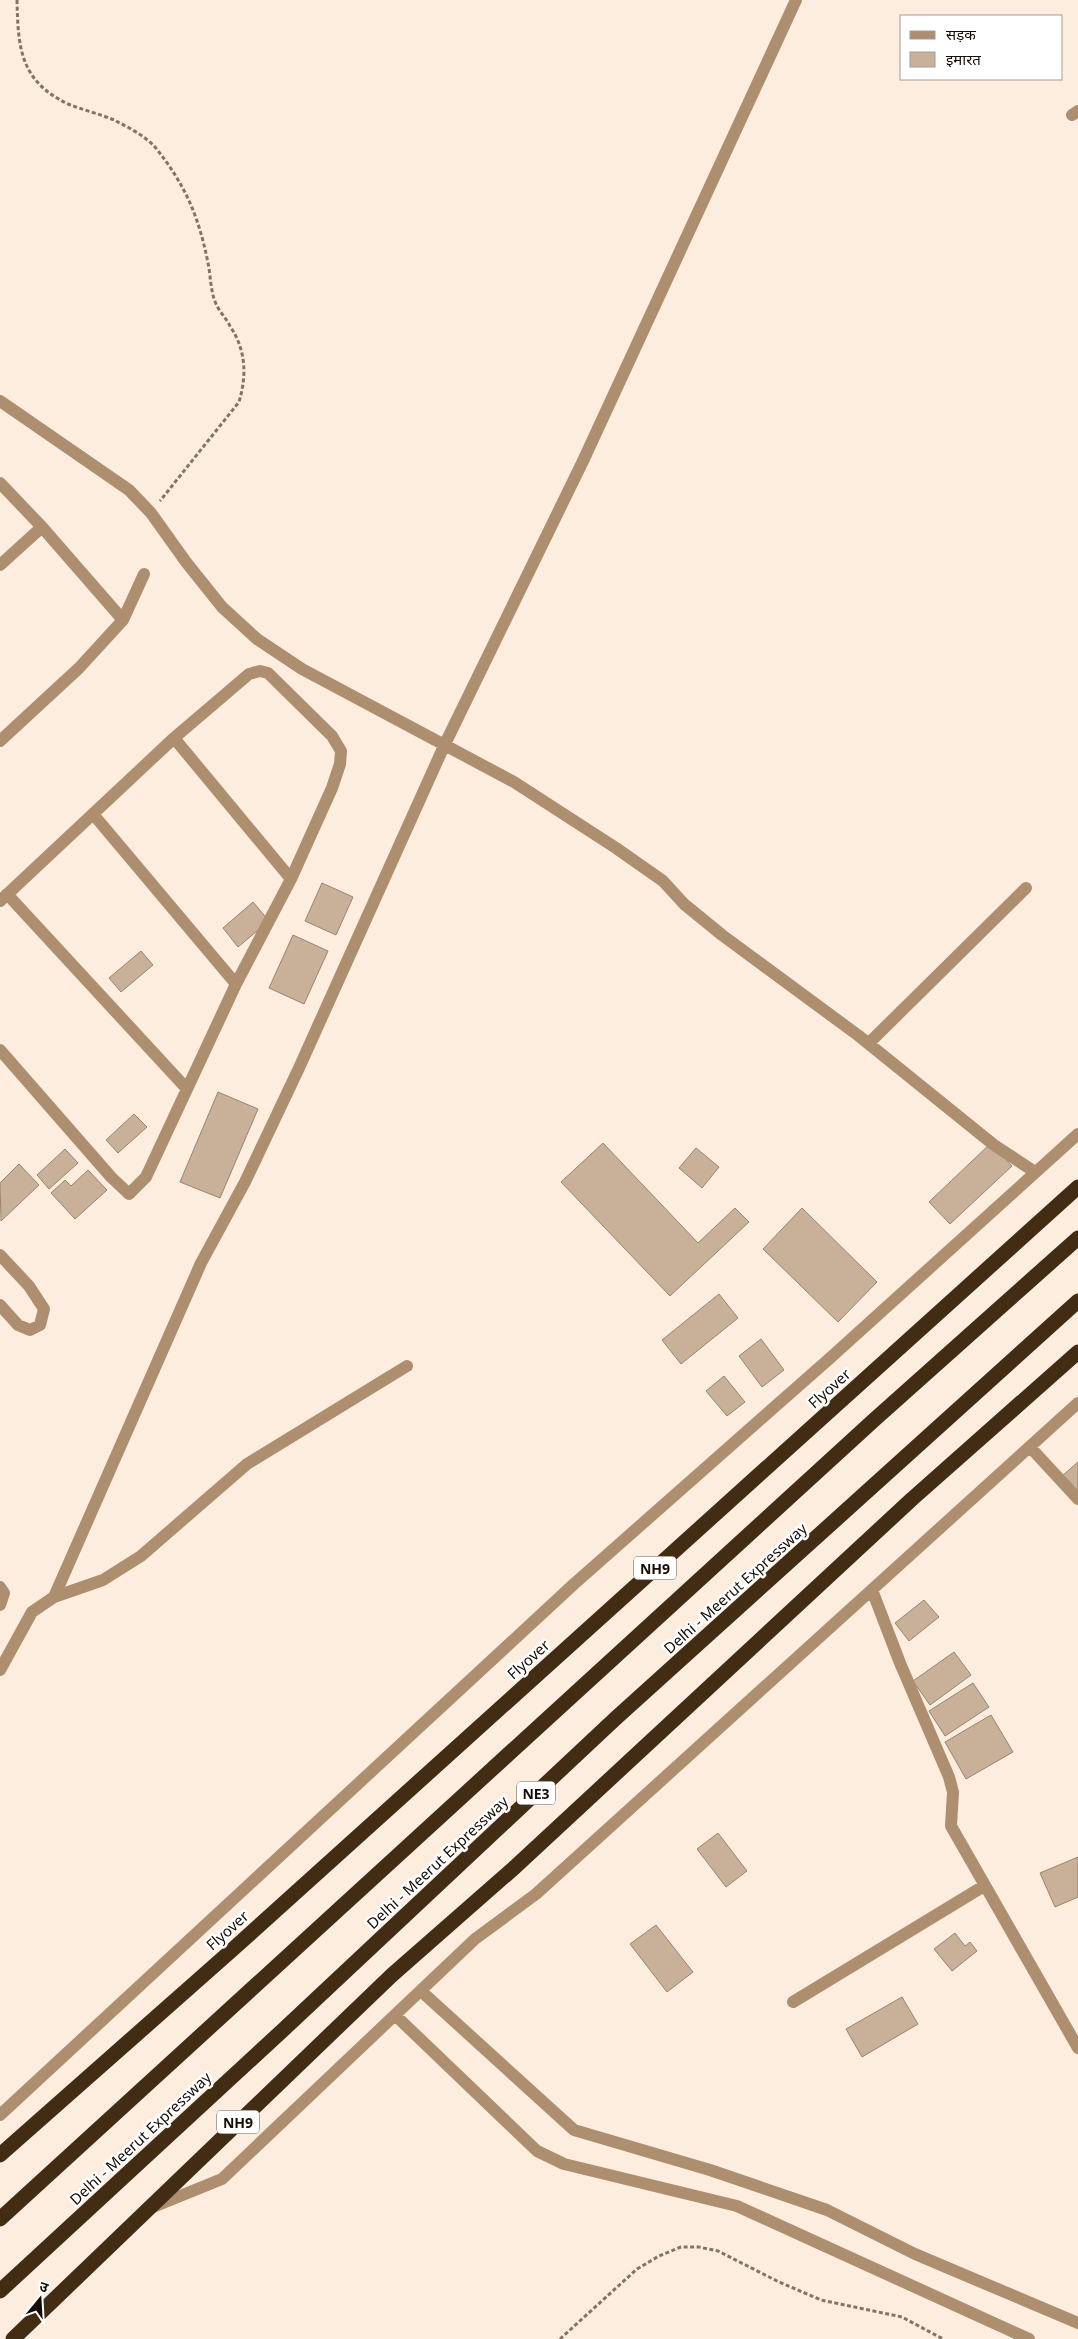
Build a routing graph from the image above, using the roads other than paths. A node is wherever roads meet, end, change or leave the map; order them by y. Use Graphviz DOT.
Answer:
graph roads {
  1 [pos="796,0"];
  2 [pos="0,401"];
  3 [pos="0,483"];
  4 [pos="42,527"];
  5 [pos="0,565"];
  6 [pos="144,574"];
  7 [pos="123,620"];
  8 [pos="174,738"];
  9 [pos="0,741"];
  10 [pos="444,746"];
  11 [pos="93,814"];
  12 [pos="292,879"];
  13 [pos="1026,888"];
  14 [pos="4,898"];
  15 [pos="236,984"];
  16 [pos="869,1044"];
  17 [pos="0,1050"];
  18 [pos="187,1089"];
  19 [pos="1078,1134"];
  20 [pos="1035,1172"];
  21 [pos="1078,1187"];
  22 [pos="1078,1238"];
  23 [pos="0,1255"];
  24 [pos="1078,1301"];
  25 [pos="0,1305"];
  26 [pos="1078,1352"];
  27 [pos="407,1366"];
  28 [pos="1078,1403"];
  29 [pos="1030,1447"];
  30 [pos="1078,1499"];
  31 [pos="0,1587"];
  32 [pos="872,1590"];
  33 [pos="54,1597"];
  34 [pos="0,1604"];
  35 [pos="0,1670"];
  36 [pos="984,1886"];
  37 [pos="421,1991"];
  38 [pos="793,2002"];
  39 [pos="396,2016"];
  40 [pos="1078,2048"];
  41 [pos="0,2115"];
  42 [pos="0,2155"];
  43 [pos="146,2210"];
  44 [pos="0,2219"];
  45 [pos="0,2291"];
  46 [pos="1078,2323"];
  47 [pos="13,2339"];
  48 [pos="1029,2339"];
  1 -- 10 [label="street"];
  2 -- 10 [label="street"];
  3 -- 4 [label="street"];
  4 -- 5 [label="street"];
  4 -- 7 [label="street"];
  6 -- 7 [label="street"];
  7 -- 9 [label="street"];
  8 -- 11 [label="street"];
  8 -- 12 [label="street"];
  8 -- 12 [label="street"];
  10 -- 16 [label="street"];
  10 -- 33 [label="street"];
  11 -- 14 [label="street"];
  11 -- 15 [label="street"];
  12 -- 15 [label="street"];
  13 -- 16 [label="street"];
  14 -- 18 [label="street"];
  15 -- 18 [label="street"];
  16 -- 20 [label="street"];
  17 -- 18 [label="street"];
  19 -- 20 [label="street"];
  20 -- 41 [label="street"];
  21 -- 42 [label="highway, Flyover / NH9"];
  22 -- 44 [label="highway, Delhi - Meerut Expressway"];
  23 -- 25 [label="street"];
  24 -- 45 [label="highway, Delhi - Meerut Expressway / NE3"];
  26 -- 43 [label="highway, NH9"];
  27 -- 33 [label="street"];
  28 -- 29 [label="street"];
  29 -- 30 [label="street"];
  29 -- 32 [label="street"];
  31 -- 34 [label="street"];
  32 -- 36 [label="street"];
  32 -- 37 [label="street"];
  33 -- 35 [label="street"];
  36 -- 38 [label="street"];
  36 -- 40 [label="street"];
  37 -- 39 [label="street"];
  37 -- 46 [label="street"];
  39 -- 43 [label="street"];
  39 -- 48 [label="street"];
  43 -- 47 [label="highway, NH9"];
}
